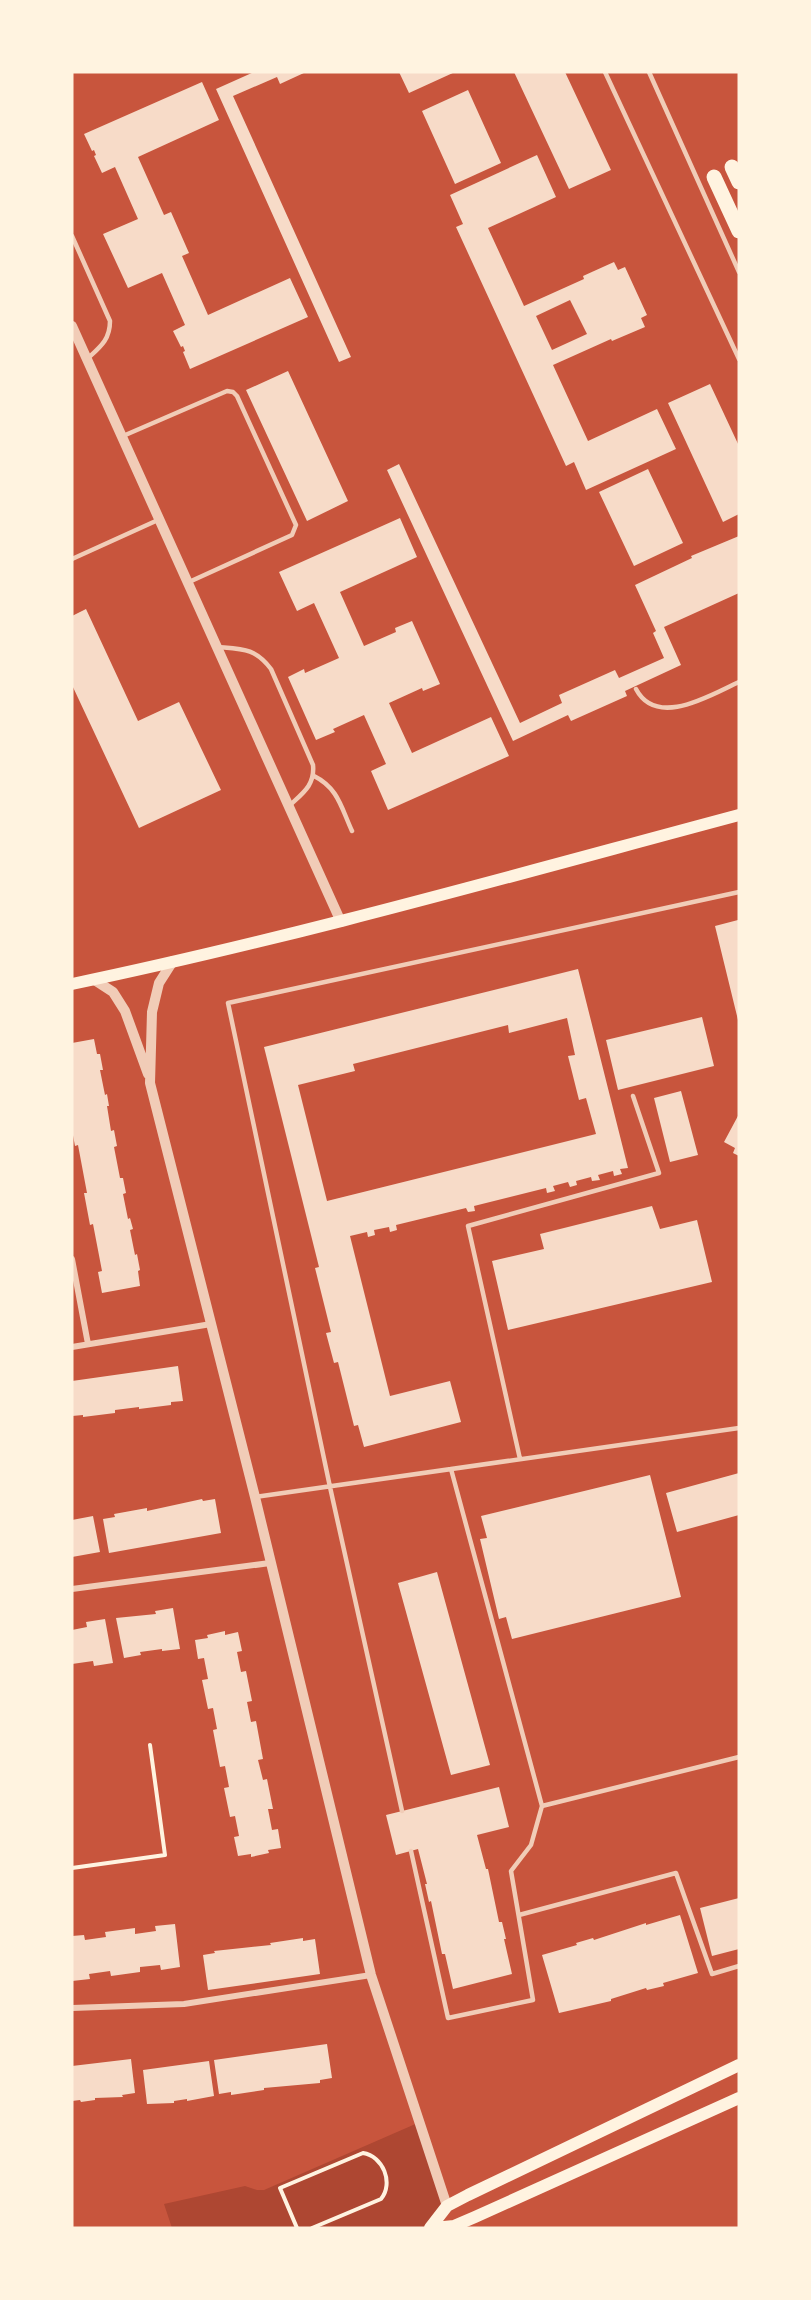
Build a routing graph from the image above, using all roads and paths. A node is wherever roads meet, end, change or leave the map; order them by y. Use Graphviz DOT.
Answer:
graph roads {
  1 [pos="605,72"];
  2 [pos="649,72"];
  3 [pos="732,166"];
  4 [pos="714,177"];
  5 [pos="739,182"];
  6 [pos="739,231"];
  7 [pos="72,236"];
  8 [pos="739,273"];
  9 [pos="72,326"];
  10 [pos="87,359"];
  11 [pos="739,359"];
  12 [pos="123,436"];
  13 [pos="161,519"];
  14 [pos="72,559"];
  15 [pos="189,582"];
  16 [pos="218,647"];
  17 [pos="739,682"];
  18 [pos="636,689"];
  19 [pos="314,776"];
  20 [pos="290,805"];
  21 [pos="739,815"];
  22 [pos="352,831"];
  23 [pos="739,892"];
  24 [pos="341,922"];
  25 [pos="173,961"];
  26 [pos="93,980"];
  27 [pos="72,984"];
  28 [pos="150,1083"];
  29 [pos="633,1096"];
  30 [pos="72,1259"];
  31 [pos="211,1324"];
  32 [pos="88,1344"];
  33 [pos="72,1347"];
  34 [pos="739,1428"];
  35 [pos="520,1459"];
  36 [pos="451,1469"];
  37 [pos="330,1487"];
  38 [pos="255,1497"];
  39 [pos="270,1563"];
  40 [pos="72,1589"];
  41 [pos="150,1745"];
  42 [pos="739,1757"];
  43 [pos="542,1806"];
  44 [pos="402,1811"];
  45 [pos="411,1851"];
  46 [pos="72,1868"];
  47 [pos="519,1915"];
  48 [pos="739,1966"];
  49 [pos="371,1975"];
  50 [pos="72,2008"];
  51 [pos="739,2065"];
  52 [pos="739,2098"];
  53 [pos="447,2206"];
  54 [pos="297,2228"];
  55 [pos="312,2228"];
  56 [pos="432,2228"];
  1 -- 11 [label="lane"];
  2 -- 8 [label="lane"];
  3 -- 5 [label="main road"];
  4 -- 6 [label="main road"];
  7 -- 10 [label="lane"];
  9 -- 10 [label="street"];
  10 -- 12 [label="street"];
  12 -- 13 [label="street"];
  12 -- 15 [label="lane"];
  13 -- 14 [label="lane"];
  13 -- 15 [label="street"];
  15 -- 16 [label="street"];
  16 -- 19 [label="lane"];
  16 -- 20 [label="street"];
  17 -- 18 [label="lane"];
  19 -- 20 [label="lane"];
  19 -- 22 [label="lane"];
  20 -- 24 [label="street"];
  21 -- 24 [label="main road"];
  23 -- 37 [label="lane"];
  24 -- 25 [label="main road"];
  25 -- 26 [label="main road"];
  25 -- 28 [label="street"];
  26 -- 27 [label="main road"];
  26 -- 28 [label="street"];
  28 -- 31 [label="street"];
  29 -- 35 [label="lane"];
  30 -- 32 [label="street"];
  31 -- 32 [label="street"];
  31 -- 38 [label="street"];
  32 -- 33 [label="street"];
  34 -- 35 [label="lane"];
  35 -- 36 [label="lane"];
  36 -- 37 [label="lane"];
  36 -- 43 [label="lane"];
  37 -- 38 [label="lane"];
  37 -- 44 [label="lane"];
  38 -- 39 [label="street"];
  39 -- 40 [label="street"];
  39 -- 49 [label="street"];
  41 -- 46 [label="path"];
  42 -- 43 [label="lane"];
  43 -- 47 [label="lane"];
  45 -- 47 [label="lane"];
  47 -- 48 [label="lane"];
  49 -- 50 [label="street"];
  49 -- 53 [label="street"];
  51 -- 53 [label="main road"];
  52 -- 56 [label="main road"];
  53 -- 56 [label="main road"];
  54 -- 55 [label="path"];
}
